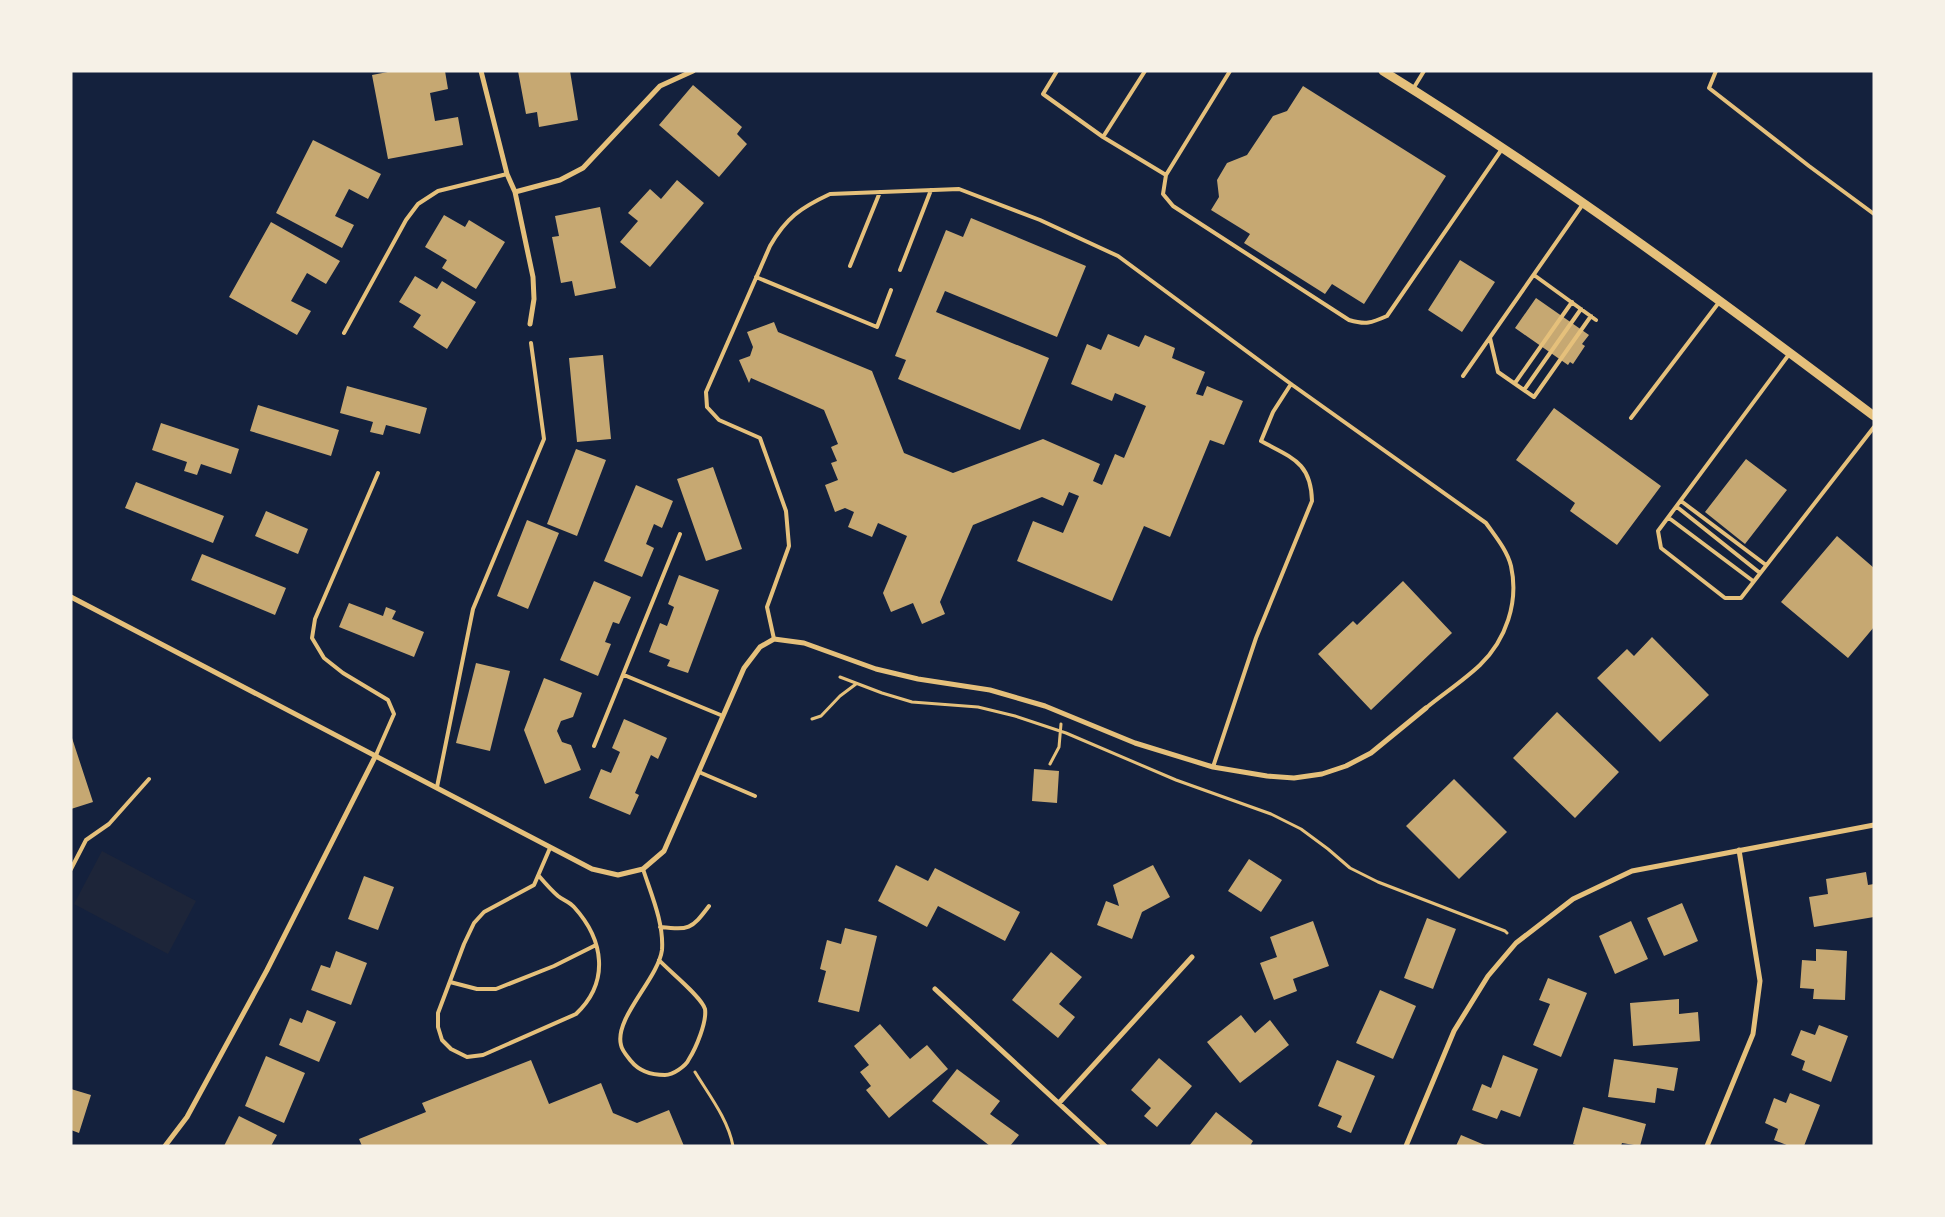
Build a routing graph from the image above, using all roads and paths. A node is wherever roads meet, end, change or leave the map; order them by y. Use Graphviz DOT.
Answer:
graph roads {
  1 [pos="481,71"];
  2 [pos="693,71"];
  3 [pos="1057,71"];
  4 [pos="1145,71"];
  5 [pos="1230,71"];
  6 [pos="1383,71"];
  7 [pos="1424,71"];
  8 [pos="1716,71"];
  9 [pos="1412,90"];
  10 [pos="1103,137"];
  11 [pos="1502,149"];
  12 [pos="507,174"];
  13 [pos="1166,175"];
  14 [pos="930,190"];
  15 [pos="515,192"];
  16 [pos="880,192"];
  17 [pos="1583,204"];
  18 [pos="1874,214"];
  19 [pos="850,266"];
  20 [pos="900,270"];
  21 [pos="1534,274"];
  22 [pos="756,277"];
  23 [pos="891,290"];
  24 [pos="1720,301"];
  25 [pos="1572,302"];
  26 [pos="1581,309"];
  27 [pos="1590,316"];
  28 [pos="1596,320"];
  29 [pos="530,324"];
  30 [pos="344,333"];
  31 [pos="1490,338"];
  32 [pos="531,343"];
  33 [pos="1790,353"];
  34 [pos="1463,376"];
  35 [pos="1515,383"];
  36 [pos="1291,384"];
  37 [pos="1524,390"];
  38 [pos="1874,416"];
  39 [pos="1631,418"];
  40 [pos="1874,426"];
  41 [pos="378,473"];
  42 [pos="1681,500"];
  43 [pos="1676,507"];
  44 [pos="1669,518"];
  45 [pos="680,534"];
  46 [pos="1766,565"];
  47 [pos="1760,573"];
  48 [pos="1753,581"];
  49 [pos="71,597"];
  50 [pos="774,639"];
  51 [pos="624,674"];
  52 [pos="840,677"];
  53 [pos="856,683"];
  54 [pos="1426,708"];
  55 [pos="1062,712"];
  56 [pos="723,716"];
  57 [pos="812,719"];
  58 [pos="1060,732"];
  59 [pos="594,746"];
  60 [pos="376,756"];
  61 [pos="1050,764"];
  62 [pos="1213,767"];
  63 [pos="699,772"];
  64 [pos="149,779"];
  65 [pos="437,788"];
  66 [pos="755,796"];
  67 [pos="1874,825"];
  68 [pos="550,848"];
  69 [pos="1739,850"];
  70 [pos="71,869"];
  71 [pos="643,869"];
  72 [pos="539,876"];
  73 [pos="709,906"];
  74 [pos="660,927"];
  75 [pos="1516,943"];
  76 [pos="596,944"];
  77 [pos="1192,957"];
  78 [pos="659,960"];
  79 [pos="450,982"];
  80 [pos="935,990"];
  81 [pos="694,1072"];
  82 [pos="1059,1103"];
  83 [pos="165,1146"];
  84 [pos="733,1146"];
  85 [pos="1105,1146"];
  86 [pos="1406,1146"];
  87 [pos="1707,1146"];
  1 -- 12 [label="street"];
  2 -- 15 [label="street"];
  3 -- 10 [label="lane"];
  4 -- 10 [label="lane"];
  5 -- 13 [label="lane"];
  6 -- 9 [label="street"];
  7 -- 9 [label="lane"];
  8 -- 18 [label="lane"];
  9 -- 11 [label="street"];
  10 -- 13 [label="lane"];
  11 -- 13 [label="lane"];
  11 -- 17 [label="street"];
  12 -- 15 [label="street"];
  12 -- 30 [label="lane"];
  14 -- 16 [label="lane"];
  14 -- 20 [label="lane"];
  14 -- 36 [label="lane"];
  15 -- 29 [label="street"];
  16 -- 19 [label="lane"];
  16 -- 22 [label="lane"];
  17 -- 21 [label="lane"];
  17 -- 24 [label="street"];
  21 -- 25 [label="lane"];
  21 -- 31 [label="lane"];
  22 -- 23 [label="lane"];
  22 -- 50 [label="lane"];
  24 -- 33 [label="street"];
  24 -- 39 [label="lane"];
  25 -- 26 [label="lane"];
  25 -- 35 [label="lane"];
  26 -- 27 [label="lane"];
  26 -- 37 [label="lane"];
  27 -- 28 [label="lane"];
  27 -- 37 [label="lane"];
  31 -- 34 [label="lane"];
  31 -- 35 [label="lane"];
  32 -- 65 [label="lane"];
  33 -- 38 [label="street"];
  33 -- 42 [label="lane"];
  35 -- 37 [label="lane"];
  36 -- 54 [label="lane"];
  36 -- 62 [label="lane"];
  40 -- 46 [label="lane"];
  41 -- 60 [label="lane"];
  42 -- 43 [label="lane"];
  42 -- 46 [label="lane"];
  43 -- 44 [label="lane"];
  43 -- 47 [label="lane"];
  44 -- 48 [label="lane"];
  44 -- 48 [label="lane"];
  45 -- 51 [label="lane"];
  46 -- 47 [label="lane"];
  47 -- 48 [label="lane"];
  49 -- 60 [label="street"];
  50 -- 55 [label="street"];
  50 -- 56 [label="street"];
  51 -- 56 [label="lane"];
  51 -- 59 [label="lane"];
  52 -- 53 [label="path"];
  53 -- 57 [label="path"];
  53 -- 58 [label="path"];
  54 -- 62 [label="street"];
  55 -- 58 [label="path"];
  55 -- 62 [label="street"];
  56 -- 63 [label="street"];
  58 -- 61 [label="path"];
  58 -- 75 [label="path"];
  60 -- 65 [label="street"];
  60 -- 83 [label="street"];
  63 -- 66 [label="lane"];
  63 -- 71 [label="street"];
  64 -- 70 [label="lane"];
  65 -- 68 [label="street"];
  67 -- 69 [label="street"];
  68 -- 71 [label="street"];
  68 -- 72 [label="lane"];
  69 -- 75 [label="street"];
  69 -- 87 [label="street"];
  71 -- 74 [label="lane"];
  72 -- 76 [label="lane"];
  72 -- 79 [label="lane"];
  73 -- 74 [label="lane"];
  74 -- 78 [label="lane"];
  75 -- 86 [label="street"];
  76 -- 79 [label="lane"];
  76 -- 79 [label="lane"];
  77 -- 82 [label="street"];
  78 -- 78 [label="lane"];
  80 -- 82 [label="street"];
  81 -- 84 [label="path"];
  82 -- 85 [label="street"];
}
